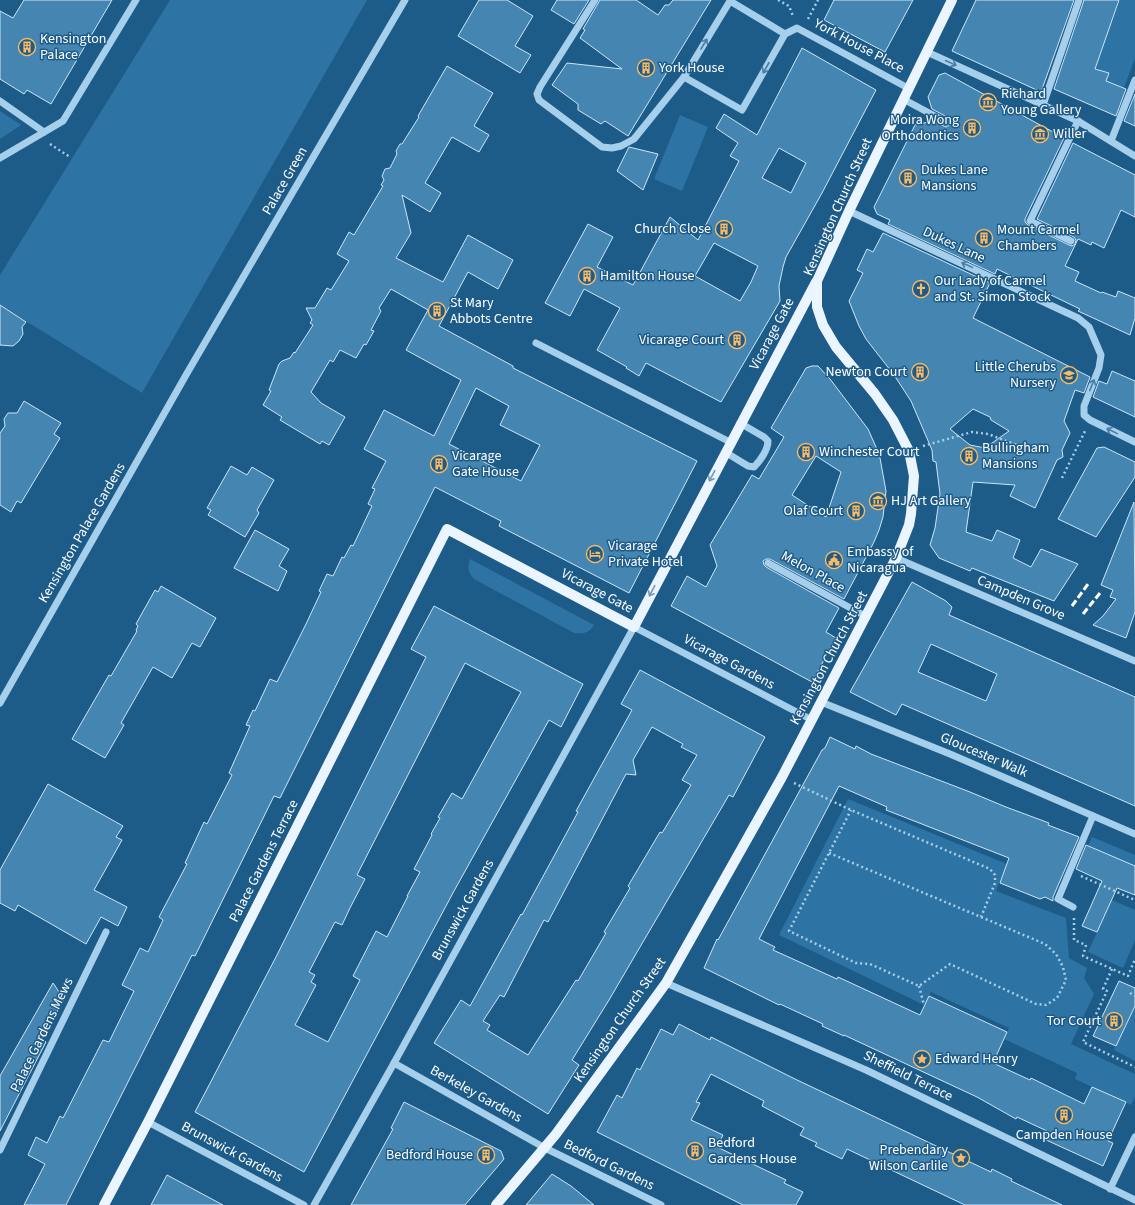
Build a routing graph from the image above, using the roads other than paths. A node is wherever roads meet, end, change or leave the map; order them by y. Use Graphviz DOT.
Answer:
graph roads {
  1 [pos="136,0"];
  2 [pos="405,0"];
  3 [pos="595,0"];
  4 [pos="730,0"];
  5 [pos="952,0"];
  6 [pos="1079,0"];
  7 [pos="785,34"];
  8 [pos="927,52"];
  9 [pos="684,77"];
  10 [pos="1135,80"];
  11 [pos="908,88"];
  12 [pos="903,99"];
  13 [pos="0,101"];
  14 [pos="1043,105"];
  15 [pos="1078,121"];
  16 [pos="946,122"];
  17 [pos="40,134"];
  18 [pos="1111,141"];
  19 [pos="1135,156"];
  20 [pos="0,159"];
  21 [pos="849,210"];
  22 [pos="1071,241"];
  23 [pos="817,281"];
  24 [pos="536,343"];
  25 [pos="186,375"];
  26 [pos="740,423"];
  27 [pos="730,442"];
  28 [pos="1135,442"];
  29 [pos="725,452"];
  30 [pos="447,529"];
  31 [pos="896,558"];
  32 [pos="768,563"];
  33 [pos="867,617"];
  34 [pos="634,627"];
  35 [pos="1135,661"];
  36 [pos="821,702"];
  37 [pos="0,703"];
  38 [pos="812,720"];
  39 [pos="1093,816"];
  40 [pos="1135,834"];
  41 [pos="1073,907"];
  42 [pos="106,932"];
  43 [pos="666,983"];
  44 [pos="394,1063"];
  45 [pos="148,1122"];
  46 [pos="1135,1137"];
  47 [pos="545,1148"];
  48 [pos="0,1150"];
  49 [pos="1110,1188"];
  50 [pos="1135,1200"];
  51 [pos="104,1205"];
  52 [pos="304,1205"];
  53 [pos="314,1205"];
  54 [pos="496,1205"];
  55 [pos="662,1205"];
  1 -- 17 [label="street"];
  2 -- 25 [label="street, Palace Green"];
  3 -- 9 [label="street"];
  4 -- 7 [label="street"];
  9 -- 4 [label="street, one-way"];
  5 -- 8 [label="main road, Kensington Church Street"];
  6 -- 14 [label="street"];
  7 -- 9 [label="street, one-way"];
  7 -- 11 [label="street, York House Place"];
  8 -- 11 [label="main road, Kensington Church Street"];
  8 -- 14 [label="street, one-way"];
  10 -- 18 [label="street"];
  11 -- 12 [label="main road, Kensington Church Street"];
  12 -- 16 [label="street"];
  12 -- 21 [label="main road, Kensington Church Street"];
  13 -- 17 [label="street"];
  14 -- 15 [label="street"];
  15 -- 18 [label="street"];
  15 -- 22 [label="street"];
  17 -- 20 [label="street"];
  18 -- 19 [label="street"];
  21 -- 23 [label="main road, Kensington Church Street"];
  28 -- 21 [label="street, Dukes Lane, one-way"];
  23 -- 26 [label="main road, Vicarage Gate"];
  23 -- 31 [label="main road, Kensington Church Street"];
  24 -- 27 [label="street"];
  25 -- 37 [label="street, Kensington Palace Gardens"];
  26 -- 27 [label="main road, Vicarage Gate"];
  26 -- 29 [label="street"];
  27 -- 29 [label="main road, Vicarage Gate"];
  29 -- 34 [label="main road, Vicarage Gate, one-way"];
  30 -- 34 [label="main road, Vicarage Gate"];
  30 -- 45 [label="main road, Palace Gardens Terrace"];
  31 -- 33 [label="main road, Kensington Church Street"];
  31 -- 35 [label="street, Campden Grove"];
  32 -- 33 [label="street, Melon Place"];
  33 -- 36 [label="main road, Kensington Church Street"];
  34 -- 38 [label="street, Vicarage Gardens"];
  34 -- 44 [label="street, Brunswick Gardens"];
  36 -- 38 [label="main road, Kensington Church Street"];
  36 -- 39 [label="street, Gloucester Walk"];
  38 -- 43 [label="main road, Kensington Church Street"];
  39 -- 40 [label="street, Gloucester Walk"];
  39 -- 41 [label="street"];
  42 -- 48 [label="street, Palace Gardens Mews"];
  43 -- 47 [label="main road, Kensington Church Street"];
  43 -- 49 [label="street, Sheffield Terrace"];
  44 -- 47 [label="street, Berkeley Gardens"];
  44 -- 53 [label="street, Brunswick Gardens"];
  45 -- 51 [label="main road, Palace Gardens Terrace"];
  45 -- 52 [label="street, Brunswick Gardens"];
  46 -- 49 [label="street"];
  47 -- 54 [label="main road, Kensington Church Street"];
  47 -- 55 [label="street, Bedford Gardens"];
  49 -- 50 [label="street, Sheffield Terrace"];
}
